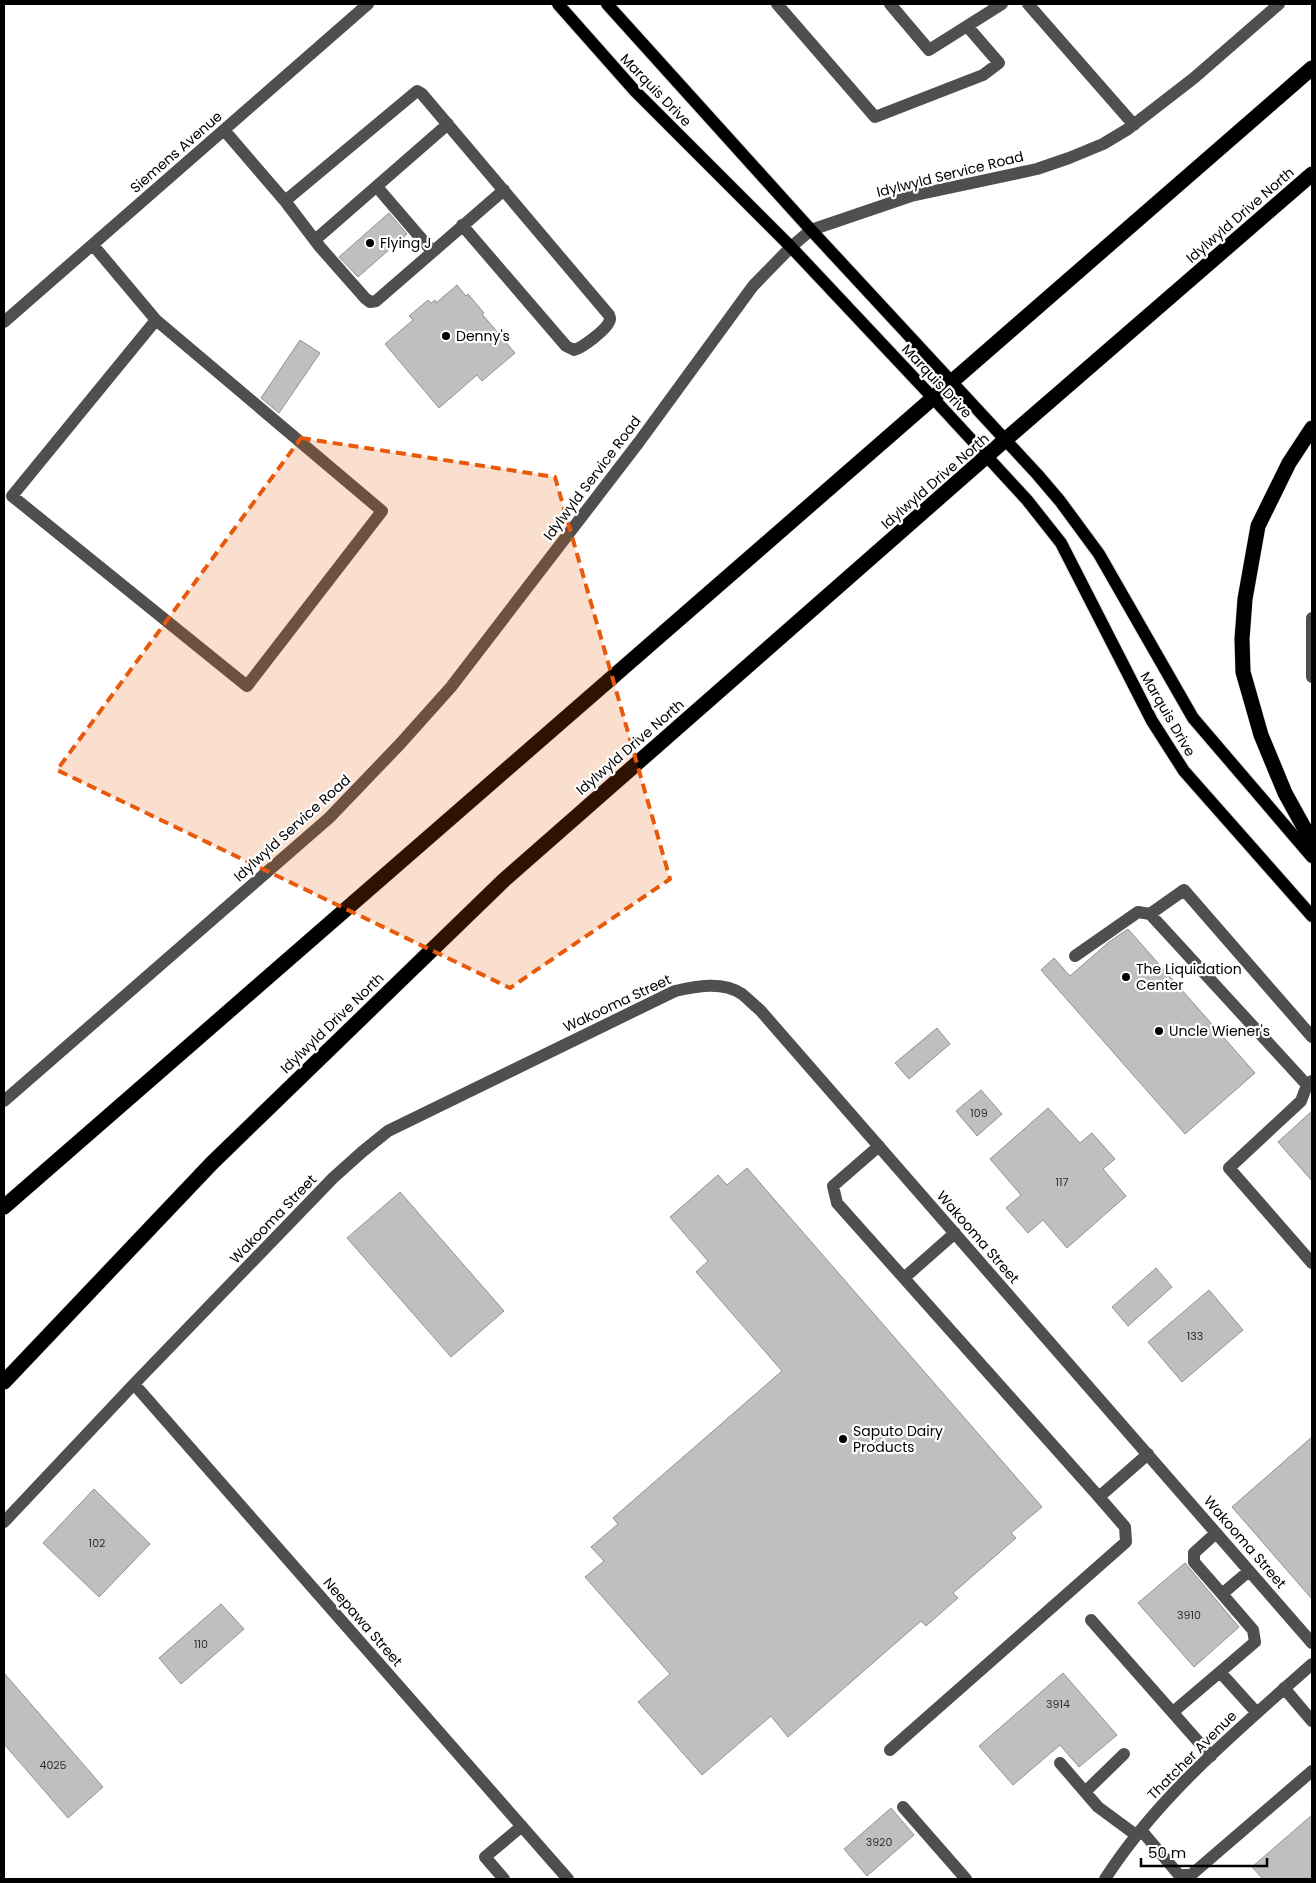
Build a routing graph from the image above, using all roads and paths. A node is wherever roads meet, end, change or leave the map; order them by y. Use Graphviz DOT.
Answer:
graph roads {
  1 [pos="368,4"];
  2 [pos="558,4"];
  3 [pos="607,4"];
  4 [pos="777,4"];
  5 [pos="890,4"];
  6 [pos="1002,4"];
  7 [pos="1028,4"];
  8 [pos="1279,4"];
  9 [pos="968,26"];
  10 [pos="1312,68"];
  11 [pos="448,124"];
  12 [pos="1134,125"];
  13 [pos="224,130"];
  14 [pos="1312,174"];
  15 [pos="377,187"];
  16 [pos="504,190"];
  17 [pos="285,200"];
  18 [pos="462,225"];
  19 [pos="811,230"];
  20 [pos="315,240"];
  21 [pos="93,245"];
  22 [pos="791,248"];
  23 [pos="432,252"];
  24 [pos="156,320"];
  25 [pos="4,322"];
  26 [pos="953,382"];
  27 [pos="934,398"];
  28 [pos="1312,428"];
  29 [pos="1005,440"];
  30 [pos="987,457"];
  31 [pos="1312,618"];
  32 [pos="1312,677"];
  33 [pos="1312,842"];
  34 [pos="1312,857"];
  35 [pos="1150,914"];
  36 [pos="1312,916"];
  37 [pos="1075,956"];
  38 [pos="1312,1038"];
  39 [pos="1310,1083"];
  40 [pos="4,1101"];
  41 [pos="879,1146"];
  42 [pos="4,1207"];
  43 [pos="955,1233"];
  44 [pos="1312,1263"];
  45 [pos="904,1278"];
  46 [pos="4,1382"];
  47 [pos="134,1384"];
  48 [pos="1148,1454"];
  49 [pos="1099,1497"];
  50 [pos="4,1522"];
  51 [pos="1216,1533"];
  52 [pos="1249,1571"];
  53 [pos="1222,1594"];
  54 [pos="1091,1620"];
  55 [pos="1312,1643"];
  56 [pos="1312,1664"];
  57 [pos="1220,1672"];
  58 [pos="1284,1688"];
  59 [pos="1173,1712"];
  60 [pos="1257,1713"];
  61 [pos="1312,1722"];
  62 [pos="890,1750"];
  63 [pos="1124,1754"];
  64 [pos="1211,1756"];
  65 [pos="1060,1763"];
  66 [pos="1312,1771"];
  67 [pos="1085,1792"];
  68 [pos="903,1807"];
  69 [pos="522,1826"];
  70 [pos="1138,1833"];
  71 [pos="504,1879"];
  72 [pos="568,1879"];
  73 [pos="966,1879"];
  74 [pos="1105,1879"];
  1 -- 13 [label="street, Siemens Avenue"];
  2 -- 22 [label="main road, Marquis Drive"];
  3 -- 19 [label="main road, Marquis Drive"];
  4 -- 9 [label="street"];
  5 -- 9 [label="street"];
  6 -- 9 [label="street"];
  7 -- 12 [label="street"];
  8 -- 12 [label="street, Idylwyld Service Road"];
  10 -- 26 [label="highway"];
  11 -- 15 [label="street"];
  11 -- 16 [label="street"];
  11 -- 17 [label="street"];
  12 -- 19 [label="street, Idylwyld Service Road"];
  13 -- 17 [label="street"];
  13 -- 21 [label="street, Siemens Avenue"];
  14 -- 29 [label="highway, Idylwyld Drive North"];
  15 -- 20 [label="street"];
  15 -- 23 [label="street"];
  16 -- 18 [label="street"];
  16 -- 18 [label="street"];
  17 -- 20 [label="street"];
  18 -- 23 [label="street"];
  19 -- 22 [label="street, Idylwyld Service Road"];
  19 -- 26 [label="main road, Marquis Drive"];
  20 -- 23 [label="street"];
  21 -- 24 [label="street"];
  21 -- 25 [label="street, Siemens Avenue"];
  22 -- 27 [label="main road, Marquis Drive"];
  22 -- 40 [label="street, Idylwyld Service Road"];
  24 -- 24 [label="street"];
  26 -- 27 [label="highway"];
  26 -- 29 [label="main road, Marquis Drive"];
  27 -- 30 [label="main road, Marquis Drive"];
  27 -- 42 [label="highway"];
  28 -- 33 [label="highway"];
  29 -- 30 [label="highway, Idylwyld Drive North"];
  29 -- 34 [label="main road, Marquis Drive"];
  30 -- 36 [label="main road, Marquis Drive"];
  30 -- 46 [label="highway, Idylwyld Drive North"];
  31 -- 32 [label="street"];
  35 -- 37 [label="street"];
  35 -- 38 [label="street"];
  35 -- 39 [label="street"];
  39 -- 44 [label="street"];
  41 -- 43 [label="street, Wakooma Street"];
  41 -- 45 [label="street"];
  41 -- 47 [label="street, Wakooma Street"];
  43 -- 45 [label="street"];
  43 -- 48 [label="street, Wakooma Street"];
  45 -- 49 [label="street"];
  47 -- 50 [label="street, Wakooma Street"];
  47 -- 69 [label="street, Neepawa Street"];
  48 -- 49 [label="street"];
  48 -- 51 [label="street, Wakooma Street"];
  49 -- 62 [label="street"];
  51 -- 52 [label="street, Wakooma Street"];
  51 -- 53 [label="street"];
  52 -- 53 [label="street"];
  52 -- 55 [label="street, Wakooma Street"];
  53 -- 57 [label="street"];
  54 -- 59 [label="street"];
  56 -- 58 [label="street, Thatcher Avenue"];
  57 -- 59 [label="street"];
  57 -- 60 [label="street"];
  58 -- 60 [label="street, Thatcher Avenue"];
  58 -- 61 [label="street"];
  59 -- 64 [label="street"];
  60 -- 64 [label="street, Thatcher Avenue"];
  63 -- 67 [label="street"];
  64 -- 70 [label="street, Thatcher Avenue"];
  65 -- 67 [label="street"];
  66 -- 70 [label="street"];
  67 -- 70 [label="street"];
  68 -- 73 [label="street"];
  69 -- 71 [label="street"];
  69 -- 72 [label="street, Neepawa Street"];
  70 -- 74 [label="street, Thatcher Avenue"];
}
